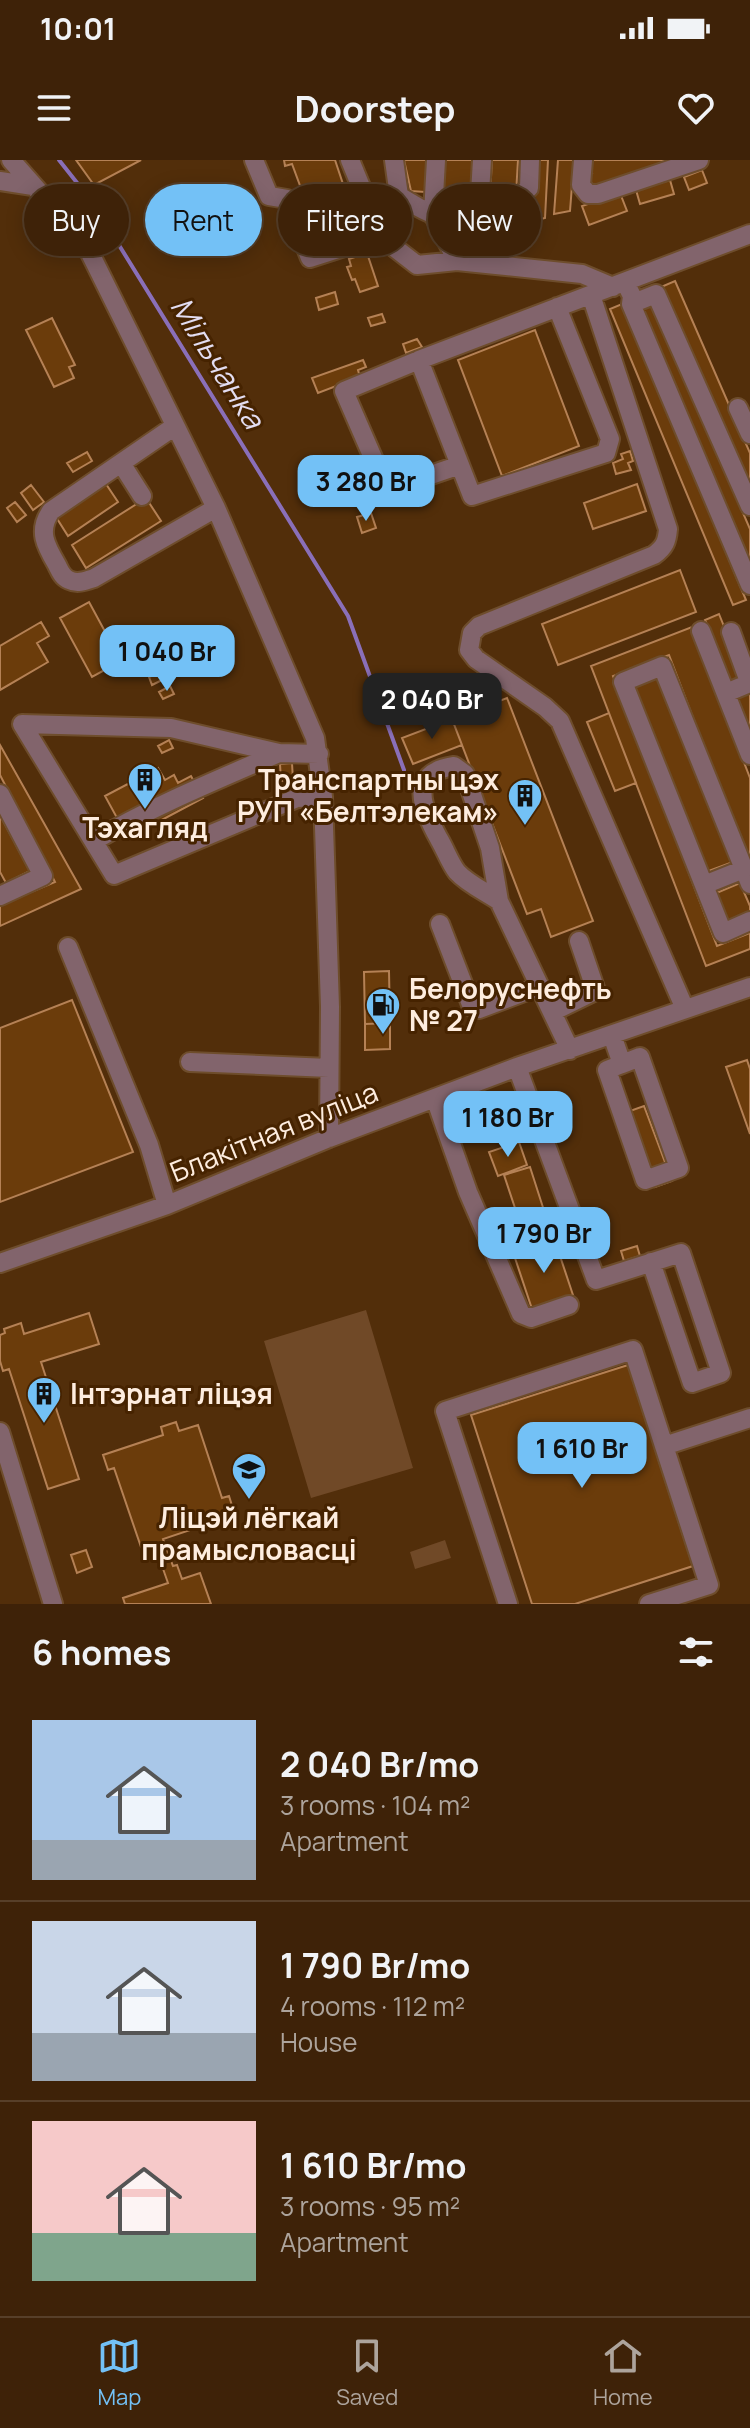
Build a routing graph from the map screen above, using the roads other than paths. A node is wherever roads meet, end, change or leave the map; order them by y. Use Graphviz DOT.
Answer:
graph roads {
  1 [pos="11,160"];
  2 [pos="254,160"];
  3 [pos="350,160"];
  4 [pos="394,160"];
  5 [pos="436,160"];
  6 [pos="482,160"];
  7 [pos="530,160"];
  8 [pos="583,160"];
  9 [pos="699,160"];
  10 [pos="0,181"];
  11 [pos="31,184"];
  12 [pos="360,184"];
  13 [pos="435,184"];
  14 [pos="481,184"];
  15 [pos="529,184"];
  16 [pos="24,185"];
  17 [pos="278,198"];
  18 [pos="428,211"];
  19 [pos="750,234"];
  20 [pos="91,256"];
  21 [pos="405,256"];
  22 [pos="454,256"];
  23 [pos="457,261"];
  24 [pos="619,285"];
  25 [pos="591,295"];
  26 [pos="631,304"];
  27 [pos="557,307"];
  28 [pos="419,360"];
  29 [pos="738,408"];
  30 [pos="175,426"];
  31 [pos="750,434"];
  32 [pos="121,463"];
  33 [pos="460,465"];
  34 [pos="142,496"];
  35 [pos="750,506"];
  36 [pos="216,508"];
  37 [pos="750,585"];
  38 [pos="701,631"];
  39 [pos="731,632"];
  40 [pos="726,693"];
  41 [pos="279,753"];
  42 [pos="319,754"];
  43 [pos="750,755"];
  44 [pos="0,794"];
  45 [pos="323,797"];
  46 [pos="94,841"];
  47 [pos="747,877"];
  48 [pos="704,885"];
  49 [pos="1,892"];
  50 [pos="499,901"];
  51 [pos="750,921"];
  52 [pos="440,924"];
  53 [pos="579,941"];
  54 [pos="68,947"];
  55 [pos="540,986"];
  56 [pos="750,987"];
  57 [pos="685,1009"];
  58 [pos="552,1012"];
  59 [pos="612,1035"];
  60 [pos="570,1050"];
  61 [pos="190,1062"];
  62 [pos="622,1064"];
  63 [pos="517,1067"];
  64 [pos="329,1068"];
  65 [pos="435,1098"];
  66 [pos="661,1118"];
  67 [pos="329,1138"];
  68 [pos="632,1143"];
  69 [pos="167,1205"];
  70 [pos="2,1255"];
  71 [pos="651,1262"];
  72 [pos="569,1305"];
  73 [pos="750,1418"];
  74 [pos="0,1432"];
  75 [pos="664,1446"];
  76 [pos="53,1604"];
  77 [pos="508,1604"];
  78 [pos="649,1604"];
  1 -- 11 [label="street"];
  2 -- 17 [label="street"];
  3 -- 12 [label="street"];
  4 -- 18 [label="street"];
  5 -- 13 [label="street"];
  6 -- 14 [label="street"];
  7 -- 15 [label="street"];
  8 -- 9 [label="street"];
  10 -- 16 [label="street"];
  19 -- 24 [label="street"];
  20 -- 30 [label="street"];
  21 -- 23 [label="street"];
  22 -- 23 [label="street"];
  23 -- 24 [label="street"];
  24 -- 25 [label="street"];
  24 -- 26 [label="street"];
  25 -- 27 [label="street"];
  25 -- 57 [label="street"];
  26 -- 35 [label="street"];
  26 -- 37 [label="street"];
  27 -- 28 [label="street"];
  27 -- 33 [label="street"];
  28 -- 33 [label="street"];
  28 -- 33 [label="street"];
  29 -- 31 [label="street"];
  30 -- 32 [label="street"];
  30 -- 36 [label="street"];
  32 -- 34 [label="street"];
  32 -- 36 [label="street"];
  36 -- 42 [label="street"];
  38 -- 40 [label="street"];
  39 -- 40 [label="street"];
  40 -- 43 [label="street"];
  41 -- 42 [label="street"];
  41 -- 46 [label="street"];
  41 -- 46 [label="street"];
  42 -- 45 [label="street"];
  44 -- 49 [label="street"];
  45 -- 46 [label="street"];
  45 -- 64 [label="street"];
  47 -- 48 [label="street"];
  47 -- 48 [label="street"];
  48 -- 51 [label="street"];
  50 -- 50 [label="street"];
  50 -- 55 [label="street"];
  52 -- 55 [label="street"];
  53 -- 58 [label="street"];
  54 -- 69 [label="street"];
  55 -- 58 [label="street"];
  56 -- 57 [label="street, Блакітная вуліца"];
  57 -- 59 [label="street, Блакітная вуліца"];
  58 -- 60 [label="street"];
  59 -- 60 [label="street, Блакітная вуліца"];
  59 -- 62 [label="street"];
  60 -- 63 [label="street, Блакітная вуліца"];
  61 -- 64 [label="street"];
  62 -- 66 [label="street"];
  62 -- 68 [label="street"];
  63 -- 65 [label="street, Блакітная вуліца"];
  63 -- 71 [label="street"];
  64 -- 67 [label="street"];
  65 -- 67 [label="street, Блакітная вуліца"];
  65 -- 72 [label="street"];
  66 -- 68 [label="street"];
  66 -- 68 [label="street"];
  67 -- 69 [label="street, Блакітная вуліца"];
  69 -- 70 [label="street, Блакітная вуліца"];
  71 -- 71 [label="street"];
  73 -- 75 [label="street"];
  74 -- 76 [label="street"];
  75 -- 77 [label="street"];
  75 -- 78 [label="street"];
}
